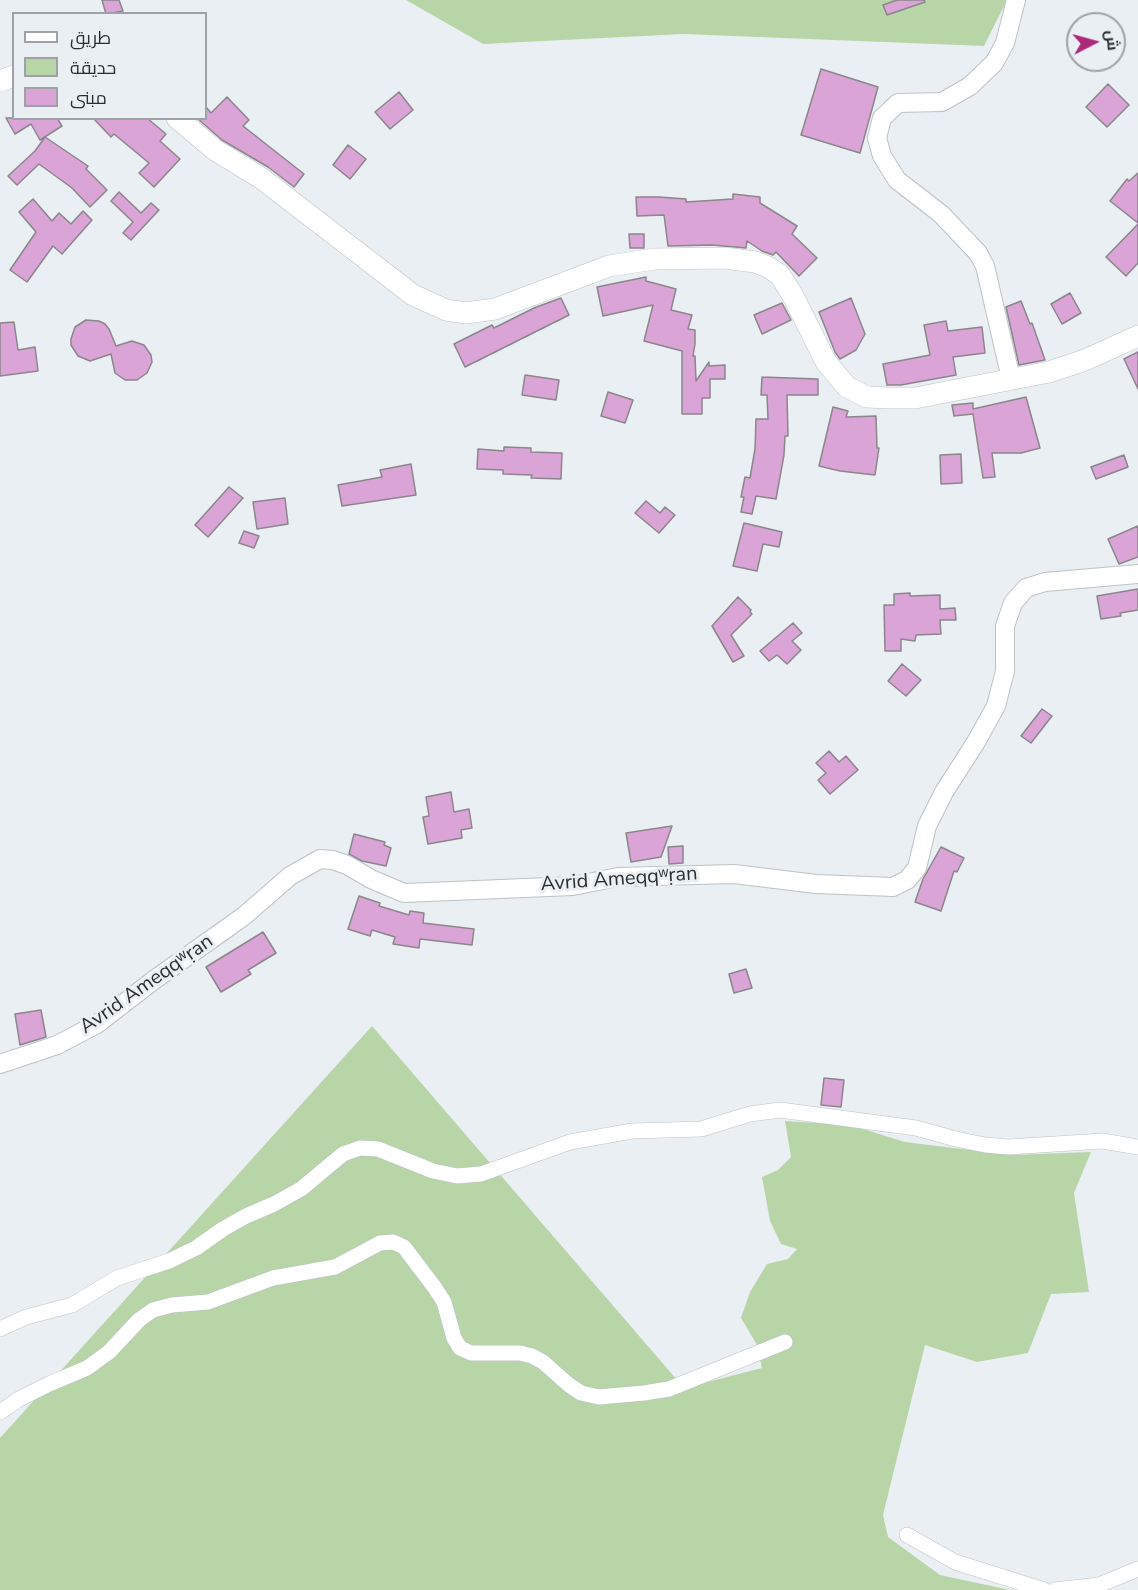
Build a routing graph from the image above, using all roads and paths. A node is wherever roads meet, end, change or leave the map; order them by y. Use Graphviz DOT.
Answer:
graph roads {
  1 [pos="1016,0"];
  2 [pos="179,120"];
  3 [pos="1138,336"];
  4 [pos="1011,379"];
  5 [pos="1138,574"];
  6 [pos="0,1064"];
  7 [pos="1138,1147"];
  8 [pos="0,1329"];
  9 [pos="785,1342"];
  10 [pos="0,1412"];
  11 [pos="907,1535"];
  12 [pos="1138,1569"];
  13 [pos="1044,1590"];
  14 [pos="1055,1590"];
  1 -- 4 [label="street"];
  2 -- 4 [label="main road"];
  3 -- 4 [label="main road"];
  5 -- 6 [label="street, Avrid Ameqqʷṛan"];
  7 -- 8 [label="street"];
  9 -- 10 [label="street"];
  11 -- 13 [label="street"];
  12 -- 14 [label="street"];
}
